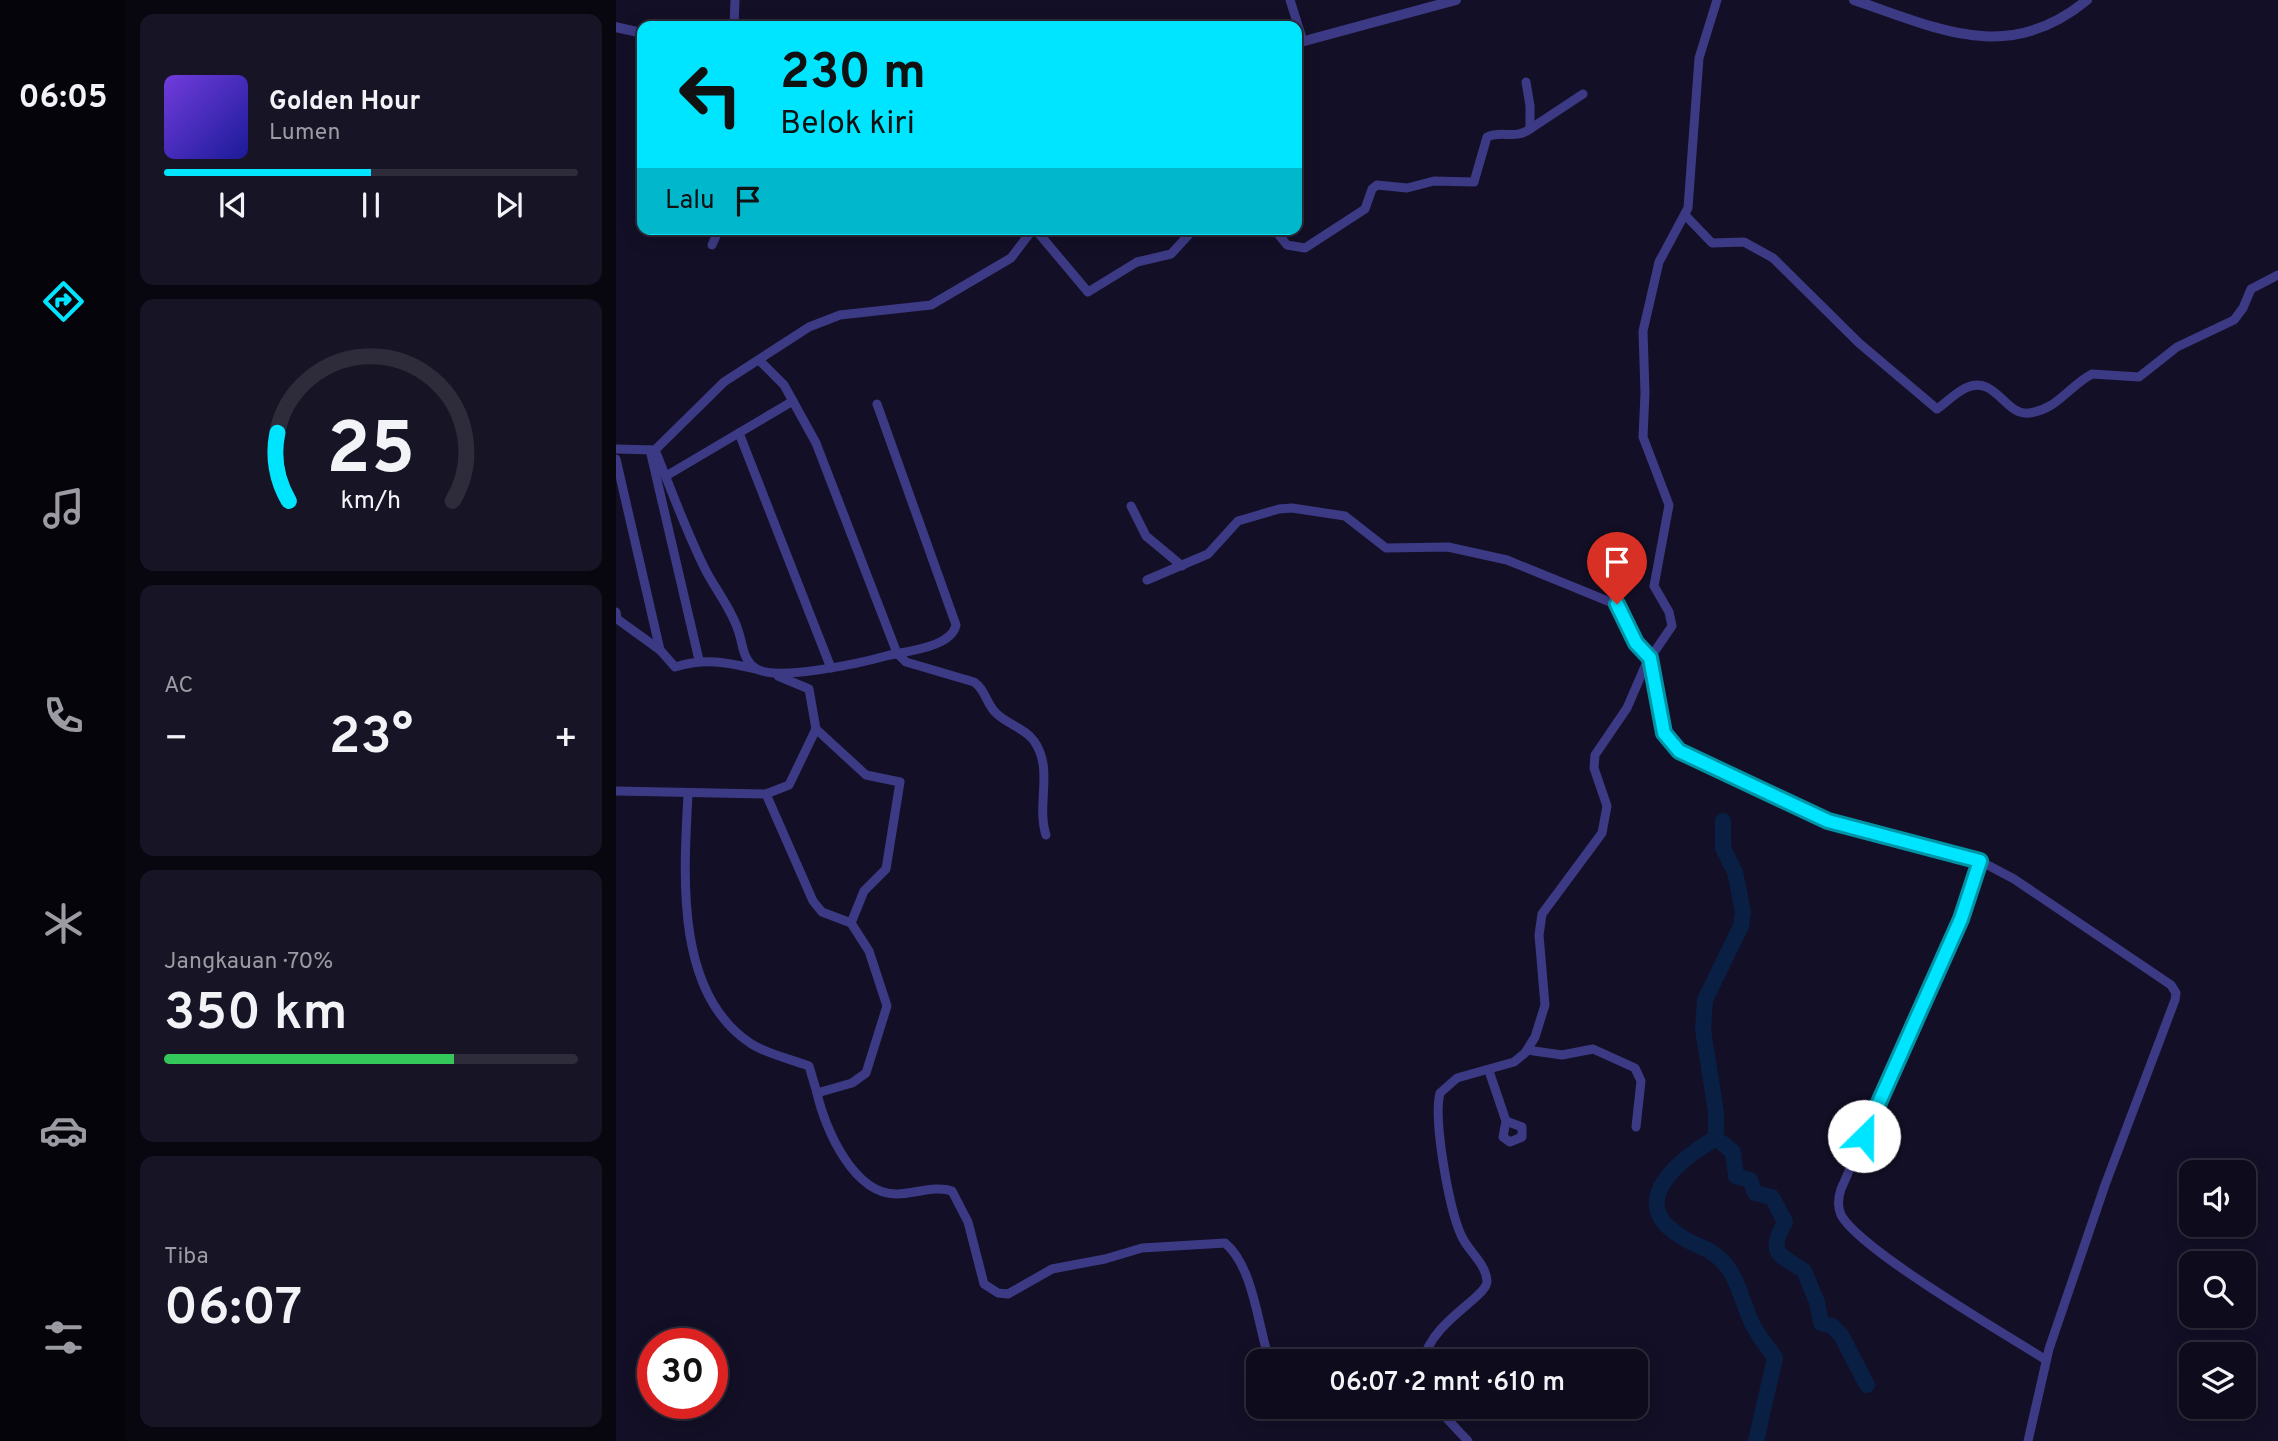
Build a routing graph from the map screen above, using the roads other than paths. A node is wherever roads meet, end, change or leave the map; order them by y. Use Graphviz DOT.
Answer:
graph roads {
  1 [pos="735,0"];
  2 [pos="1290,0"];
  3 [pos="1717,0"];
  4 [pos="1854,0"];
  5 [pos="2087,0"];
  6 [pos="1451,1"];
  7 [pos="734,21"];
  8 [pos="1295,21"];
  9 [pos="616,27"];
  10 [pos="637,32"];
  11 [pos="1302,41"];
  12 [pos="1526,82"];
  13 [pos="1583,94"];
  14 [pos="1530,130"];
  15 [pos="1685,215"];
  16 [pos="716,235"];
  17 [pos="1029,235"];
  18 [pos="1039,235"];
  19 [pos="1188,235"];
  20 [pos="1279,235"];
  21 [pos="712,245"];
  22 [pos="2278,275"];
  23 [pos="759,360"];
  24 [pos="793,401"];
  25 [pos="877,404"];
  26 [pos="739,433"];
  27 [pos="616,449"];
  28 [pos="653,450"];
  29 [pos="616,459"];
  30 [pos="666,476"];
  31 [pos="1130,506"];
  32 [pos="1182,566"];
  33 [pos="1147,580"];
  34 [pos="616,612"];
  35 [pos="660,650"];
  36 [pos="897,653"];
  37 [pos="1650,658"];
  38 [pos="699,660"];
  39 [pos="831,668"];
  40 [pos="756,669"];
  41 [pos="773,675"];
  42 [pos="816,729"];
  43 [pos="616,791"];
  44 [pos="688,794"];
  45 [pos="766,794"];
  46 [pos="1046,835"];
  47 [pos="1980,861"];
  48 [pos="851,923"];
  49 [pos="1527,1050"];
  50 [pos="1489,1071"];
  51 [pos="817,1093"];
  52 [pos="1506,1121"];
  53 [pos="1636,1127"];
  54 [pos="1266,1349"];
  55 [pos="1429,1349"];
  56 [pos="2046,1360"];
  57 [pos="1447,1419"];
  58 [pos="1468,1441"];
  59 [pos="2028,1441"];
  1 -- 7 [label="street"];
  2 -- 8 [label="street"];
  3 -- 15 [label="street"];
  4 -- 5 [label="street"];
  6 -- 11 [label="street"];
  9 -- 10 [label="street"];
  12 -- 14 [label="street"];
  13 -- 14 [label="street"];
  14 -- 20 [label="street"];
  15 -- 22 [label="street"];
  15 -- 37 [label="street"];
  16 -- 21 [label="street"];
  17 -- 23 [label="street"];
  18 -- 19 [label="street"];
  23 -- 24 [label="street"];
  23 -- 28 [label="street"];
  24 -- 26 [label="street"];
  24 -- 36 [label="street"];
  25 -- 36 [label="street"];
  26 -- 30 [label="street"];
  26 -- 39 [label="street"];
  27 -- 28 [label="street"];
  28 -- 30 [label="street"];
  28 -- 38 [label="street"];
  29 -- 35 [label="street"];
  30 -- 40 [label="street"];
  31 -- 32 [label="street"];
  32 -- 33 [label="street"];
  32 -- 37 [label="street"];
  34 -- 35 [label="street"];
  35 -- 38 [label="street"];
  36 -- 39 [label="street"];
  36 -- 46 [label="street"];
  37 -- 47 [label="street"];
  37 -- 49 [label="street"];
  38 -- 40 [label="street"];
  39 -- 41 [label="street"];
  40 -- 41 [label="street"];
  41 -- 42 [label="street"];
  42 -- 45 [label="street"];
  42 -- 48 [label="street"];
  43 -- 44 [label="street"];
  44 -- 45 [label="street"];
  44 -- 51 [label="street"];
  45 -- 48 [label="street"];
  47 -- 56 [label="street"];
  47 -- 56 [label="street"];
  48 -- 51 [label="street"];
  49 -- 50 [label="street"];
  49 -- 53 [label="street"];
  50 -- 52 [label="street"];
  50 -- 55 [label="street"];
  51 -- 54 [label="street"];
  56 -- 59 [label="street"];
  57 -- 58 [label="street"];
}
